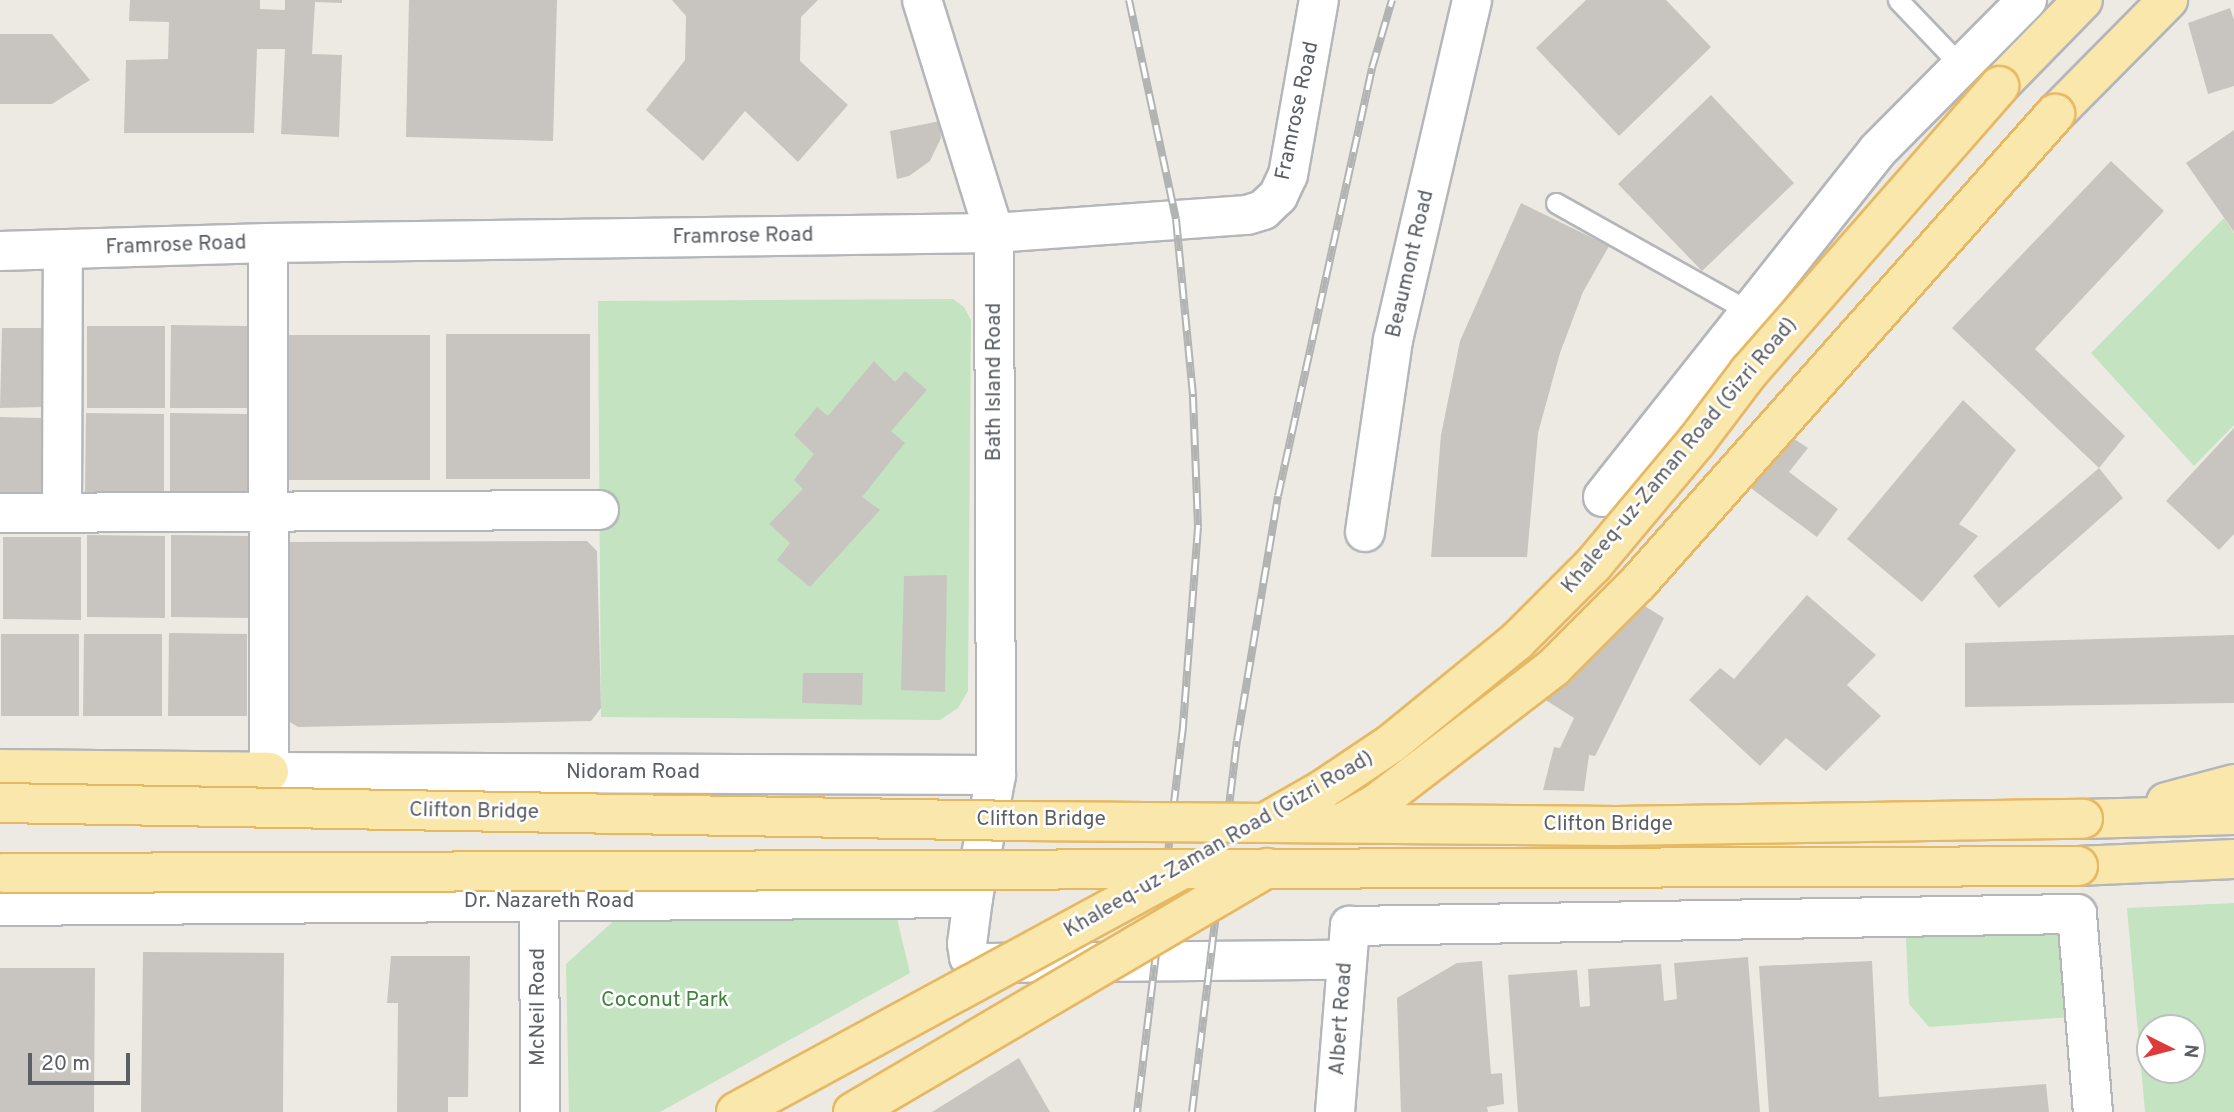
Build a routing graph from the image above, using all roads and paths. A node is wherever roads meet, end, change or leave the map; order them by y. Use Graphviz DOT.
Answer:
graph roads {
  1 [pos="922,0"];
  2 [pos="1320,0"];
  3 [pos="1472,0"];
  4 [pos="1898,0"];
  5 [pos="2027,0"];
  6 [pos="2083,0"];
  7 [pos="2168,0"];
  8 [pos="1961,66"];
  9 [pos="1556,203"];
  10 [pos="994,233"];
  11 [pos="268,243"];
  12 [pos="63,249"];
  13 [pos="0,251"];
  14 [pos="1750,312"];
  15 [pos="1603,497"];
  16 [pos="599,510"];
  17 [pos="0,513"];
  18 [pos="62,513"];
  19 [pos="271,513"];
  20 [pos="1365,532"];
  21 [pos="0,769"];
  22 [pos="269,772"];
  23 [pos="996,775"];
  24 [pos="2234,784"];
  25 [pos="0,803"];
  26 [pos="2234,815"];
  27 [pos="2095,818"];
  28 [pos="2234,859"];
  29 [pos="1,884"];
  30 [pos="973,898"];
  31 [pos="539,902"];
  32 [pos="1348,943"];
  33 [pos="540,1112"];
  34 [pos="736,1112"];
  35 [pos="853,1112"];
  36 [pos="1335,1112"];
  37 [pos="2093,1112"];
  1 -- 10 [label="street, Bath Island Road"];
  2 -- 10 [label="street, Framrose Road"];
  3 -- 20 [label="street, Beaumont Road"];
  4 -- 8 [label="lane"];
  5 -- 8 [label="street"];
  6 -- 34 [label="main road, Khaleeq-uz-Zaman Road (Gizri Road), bridge"];
  7 -- 35 [label="main road, Khaleeq-uz-Zaman Road (Gizri Road), bridge"];
  8 -- 14 [label="street"];
  9 -- 14 [label="lane"];
  10 -- 11 [label="street, Framrose Road"];
  10 -- 23 [label="street, Bath Island Road"];
  11 -- 12 [label="street, Framrose Road"];
  11 -- 19 [label="street"];
  12 -- 13 [label="street, Framrose Road"];
  12 -- 18 [label="street"];
  14 -- 15 [label="street"];
  16 -- 19 [label="street"];
  17 -- 18 [label="street"];
  18 -- 19 [label="street"];
  19 -- 22 [label="street"];
  21 -- 22 [label="main road"];
  22 -- 23 [label="street, Nidoram Road"];
  23 -- 30 [label="street"];
  24 -- 27 [label="main road"];
  25 -- 27 [label="main road, Clifton Bridge, bridge"];
  26 -- 27 [label="main road"];
  28 -- 29 [label="main road, Clifton Bridge, bridge"];
  29 -- 31 [label="street, Dr. Nazareth Road"];
  30 -- 31 [label="street, Dr. Nazareth Road"];
  30 -- 32 [label="street"];
  31 -- 33 [label="street, McNeil Road"];
  32 -- 36 [label="street, Albert Road"];
  32 -- 37 [label="street"];
}
